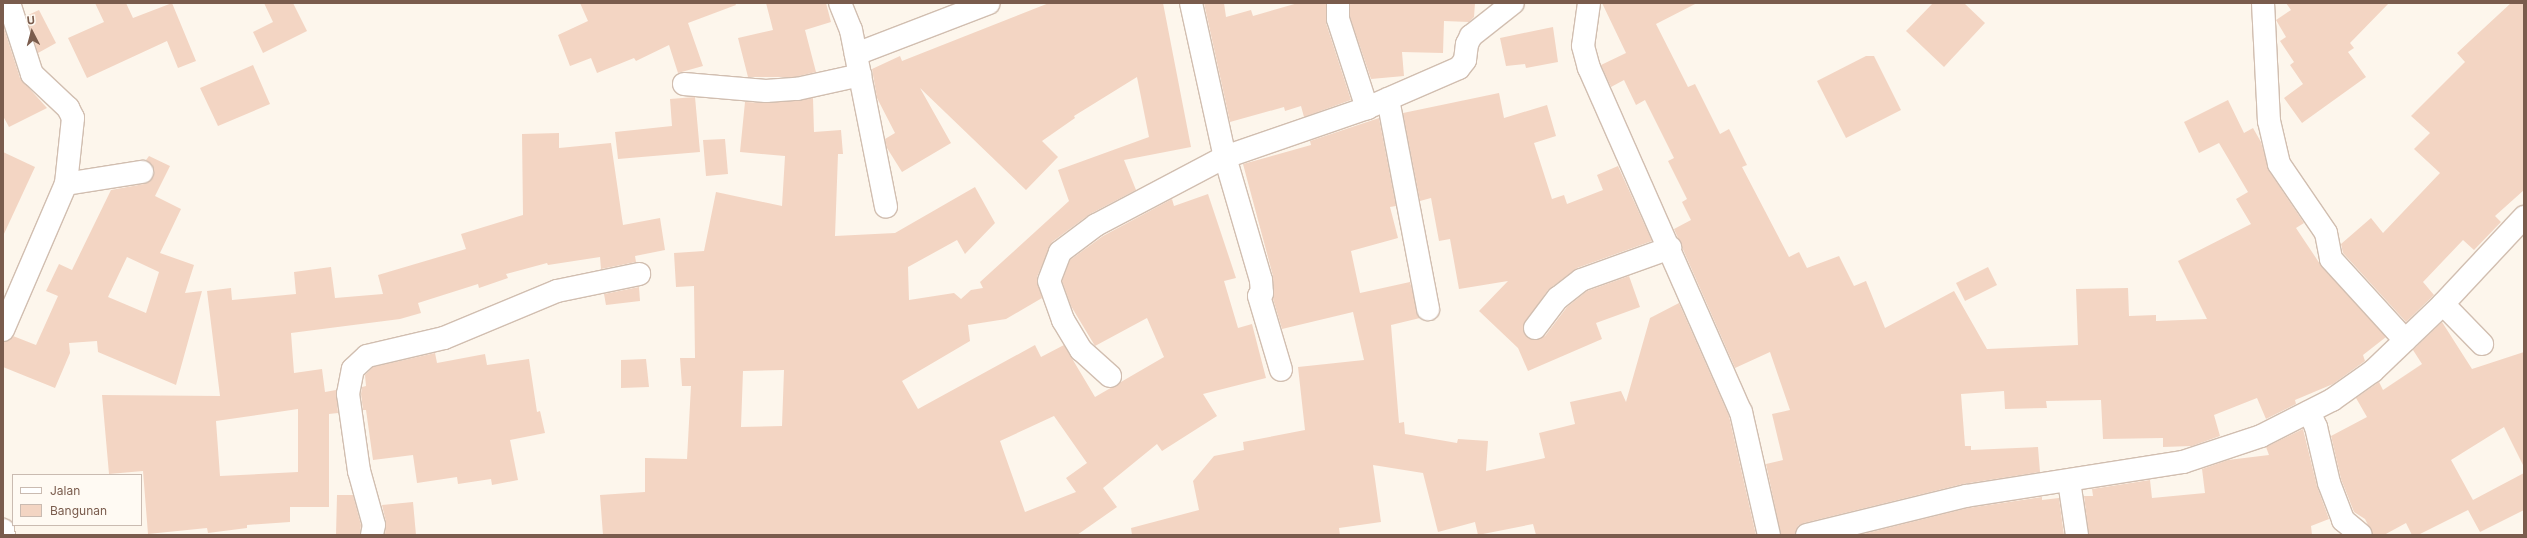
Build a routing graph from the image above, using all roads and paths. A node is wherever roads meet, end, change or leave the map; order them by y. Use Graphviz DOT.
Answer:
graph roads {
  1 [pos="9,3"];
  2 [pos="840,3"];
  3 [pos="989,3"];
  4 [pos="1191,3"];
  5 [pos="1338,3"];
  6 [pos="1513,3"];
  7 [pos="1589,3"];
  8 [pos="2263,3"];
  9 [pos="856,54"];
  10 [pos="860,75"];
  11 [pos="684,84"];
  12 [pos="1388,99"];
  13 [pos="1367,108"];
  14 [pos="1225,157"];
  15 [pos="142,172"];
  16 [pos="66,184"];
  17 [pos="886,207"];
  18 [pos="2524,217"];
  19 [pos="1670,248"];
  20 [pos="638,274"];
  21 [pos="2443,304"];
  22 [pos="1428,309"];
  23 [pos="1535,328"];
  24 [pos="3,330"];
  25 [pos="2405,340"];
  26 [pos="2482,344"];
  27 [pos="1281,370"];
  28 [pos="1110,376"];
  29 [pos="2309,412"];
  30 [pos="2068,481"];
  31 [pos="3,530"];
  32 [pos="1814,534"];
  33 [pos="4,535"];
  34 [pos="372,535"];
  35 [pos="1769,535"];
  36 [pos="2077,535"];
  37 [pos="2361,535"];
  1 -- 16 [label="street"];
  2 -- 9 [label="street"];
  3 -- 9 [label="street"];
  4 -- 14 [label="street"];
  5 -- 13 [label="street"];
  6 -- 12 [label="street"];
  7 -- 19 [label="street"];
  8 -- 25 [label="street"];
  9 -- 10 [label="street"];
  10 -- 11 [label="street"];
  10 -- 17 [label="street"];
  12 -- 13 [label="street"];
  12 -- 22 [label="street"];
  13 -- 14 [label="street"];
  14 -- 27 [label="street"];
  14 -- 28 [label="street"];
  15 -- 16 [label="street"];
  16 -- 24 [label="street"];
  18 -- 21 [label="street"];
  19 -- 23 [label="street"];
  19 -- 35 [label="street"];
  20 -- 34 [label="street"];
  21 -- 25 [label="street"];
  21 -- 26 [label="street"];
  25 -- 29 [label="street"];
  29 -- 30 [label="street"];
  29 -- 37 [label="street"];
  30 -- 32 [label="street"];
  30 -- 36 [label="street"];
  31 -- 33 [label="street"];
}
